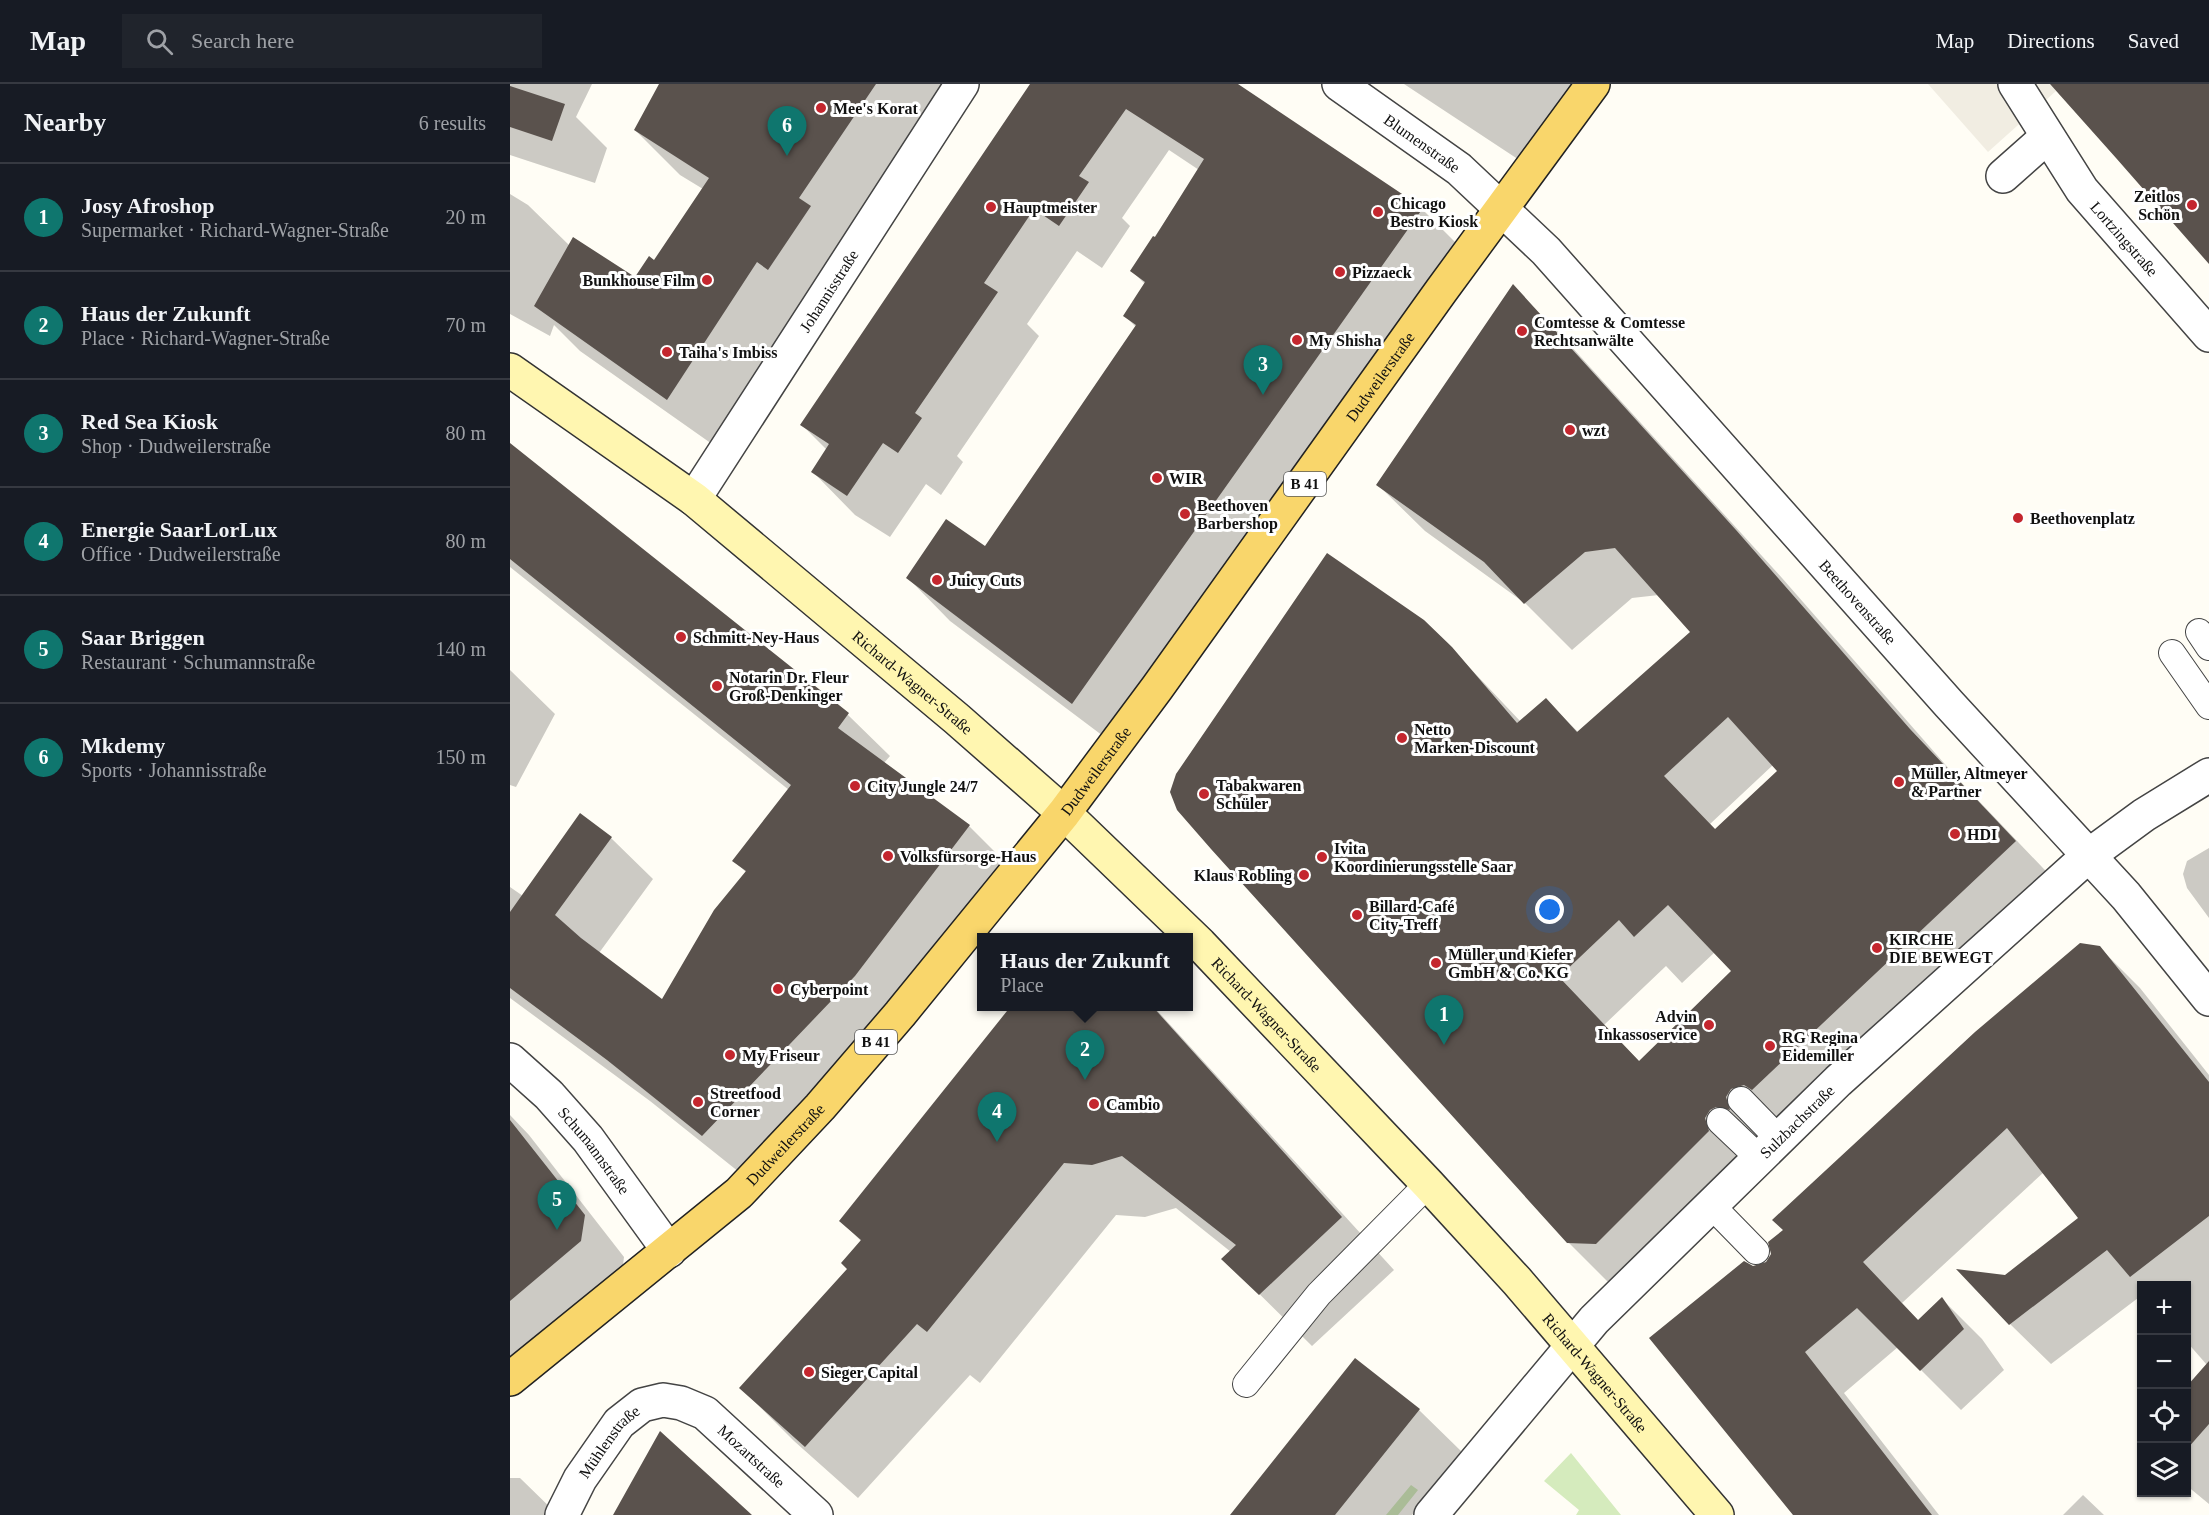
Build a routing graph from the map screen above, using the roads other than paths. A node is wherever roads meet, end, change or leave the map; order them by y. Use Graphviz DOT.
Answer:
graph roads {
  1 [pos="962,84"];
  2 [pos="1339,84"];
  3 [pos="1593,84"];
  4 [pos="2014,84"];
  5 [pos="2039,125"];
  6 [pos="2003,176"];
  7 [pos="1502,208"];
  8 [pos="2209,335"];
  9 [pos="510,370"];
  10 [pos="694,499"];
  11 [pos="2172,653"];
  12 [pos="2209,706"];
  13 [pos="2209,775"];
  14 [pos="1064,813"];
  15 [pos="2088,856"];
  16 [pos="1189,933"];
  17 [pos="1193,937"];
  18 [pos="2209,999"];
  19 [pos="510,1060"];
  20 [pos="1741,1100"];
  21 [pos="1720,1121"];
  22 [pos="1769,1149"];
  23 [pos="1428,1184"];
  24 [pos="1711,1205"];
  25 [pos="669,1251"];
  26 [pos="1756,1251"];
  27 [pos="1573,1346"];
  28 [pos="510,1378"];
  29 [pos="1246,1384"];
  30 [pos="681,1403"];
  31 [pos="562,1515"];
  32 [pos="816,1515"];
  33 [pos="1431,1515"];
  34 [pos="1717,1515"];
  1 -- 10 [label="street, Johannisstraße"];
  2 -- 7 [label="street, Blumenstraße"];
  3 -- 7 [label="main road, Dudweilerstraße / B 41"];
  4 -- 5 [label="street, Lortzingstraße"];
  5 -- 6 [label="street"];
  5 -- 8 [label="street, Lortzingstraße"];
  7 -- 14 [label="main road, Dudweilerstraße / B 41"];
  7 -- 15 [label="street, Beethovenstraße"];
  9 -- 10 [label="main road, Richard-Wagner-Straße"];
  10 -- 14 [label="main road, Richard-Wagner-Straße"];
  11 -- 12 [label="lane"];
  13 -- 15 [label="street, Sulzbachstraße"];
  14 -- 16 [label="main road, Richard-Wagner-Straße"];
  14 -- 25 [label="main road, Dudweilerstraße / B 41"];
  15 -- 18 [label="street, Beethovenstraße"];
  15 -- 22 [label="street, Sulzbachstraße"];
  17 -- 23 [label="main road, Richard-Wagner-Straße"];
  19 -- 25 [label="street, Schumannstraße"];
  20 -- 22 [label="lane"];
  21 -- 22 [label="lane"];
  22 -- 24 [label="street, Sulzbachstraße"];
  23 -- 27 [label="main road, Richard-Wagner-Straße"];
  23 -- 29 [label="lane"];
  24 -- 26 [label="lane"];
  24 -- 27 [label="street, Sulzbachstraße"];
  25 -- 28 [label="main road, Dudweilerstraße / B 41"];
  27 -- 33 [label="street, Sulzbachstraße"];
  27 -- 34 [label="main road, Richard-Wagner-Straße"];
  30 -- 31 [label="street, Mühlenstraße"];
  30 -- 32 [label="street, Mozartstraße"];
}
